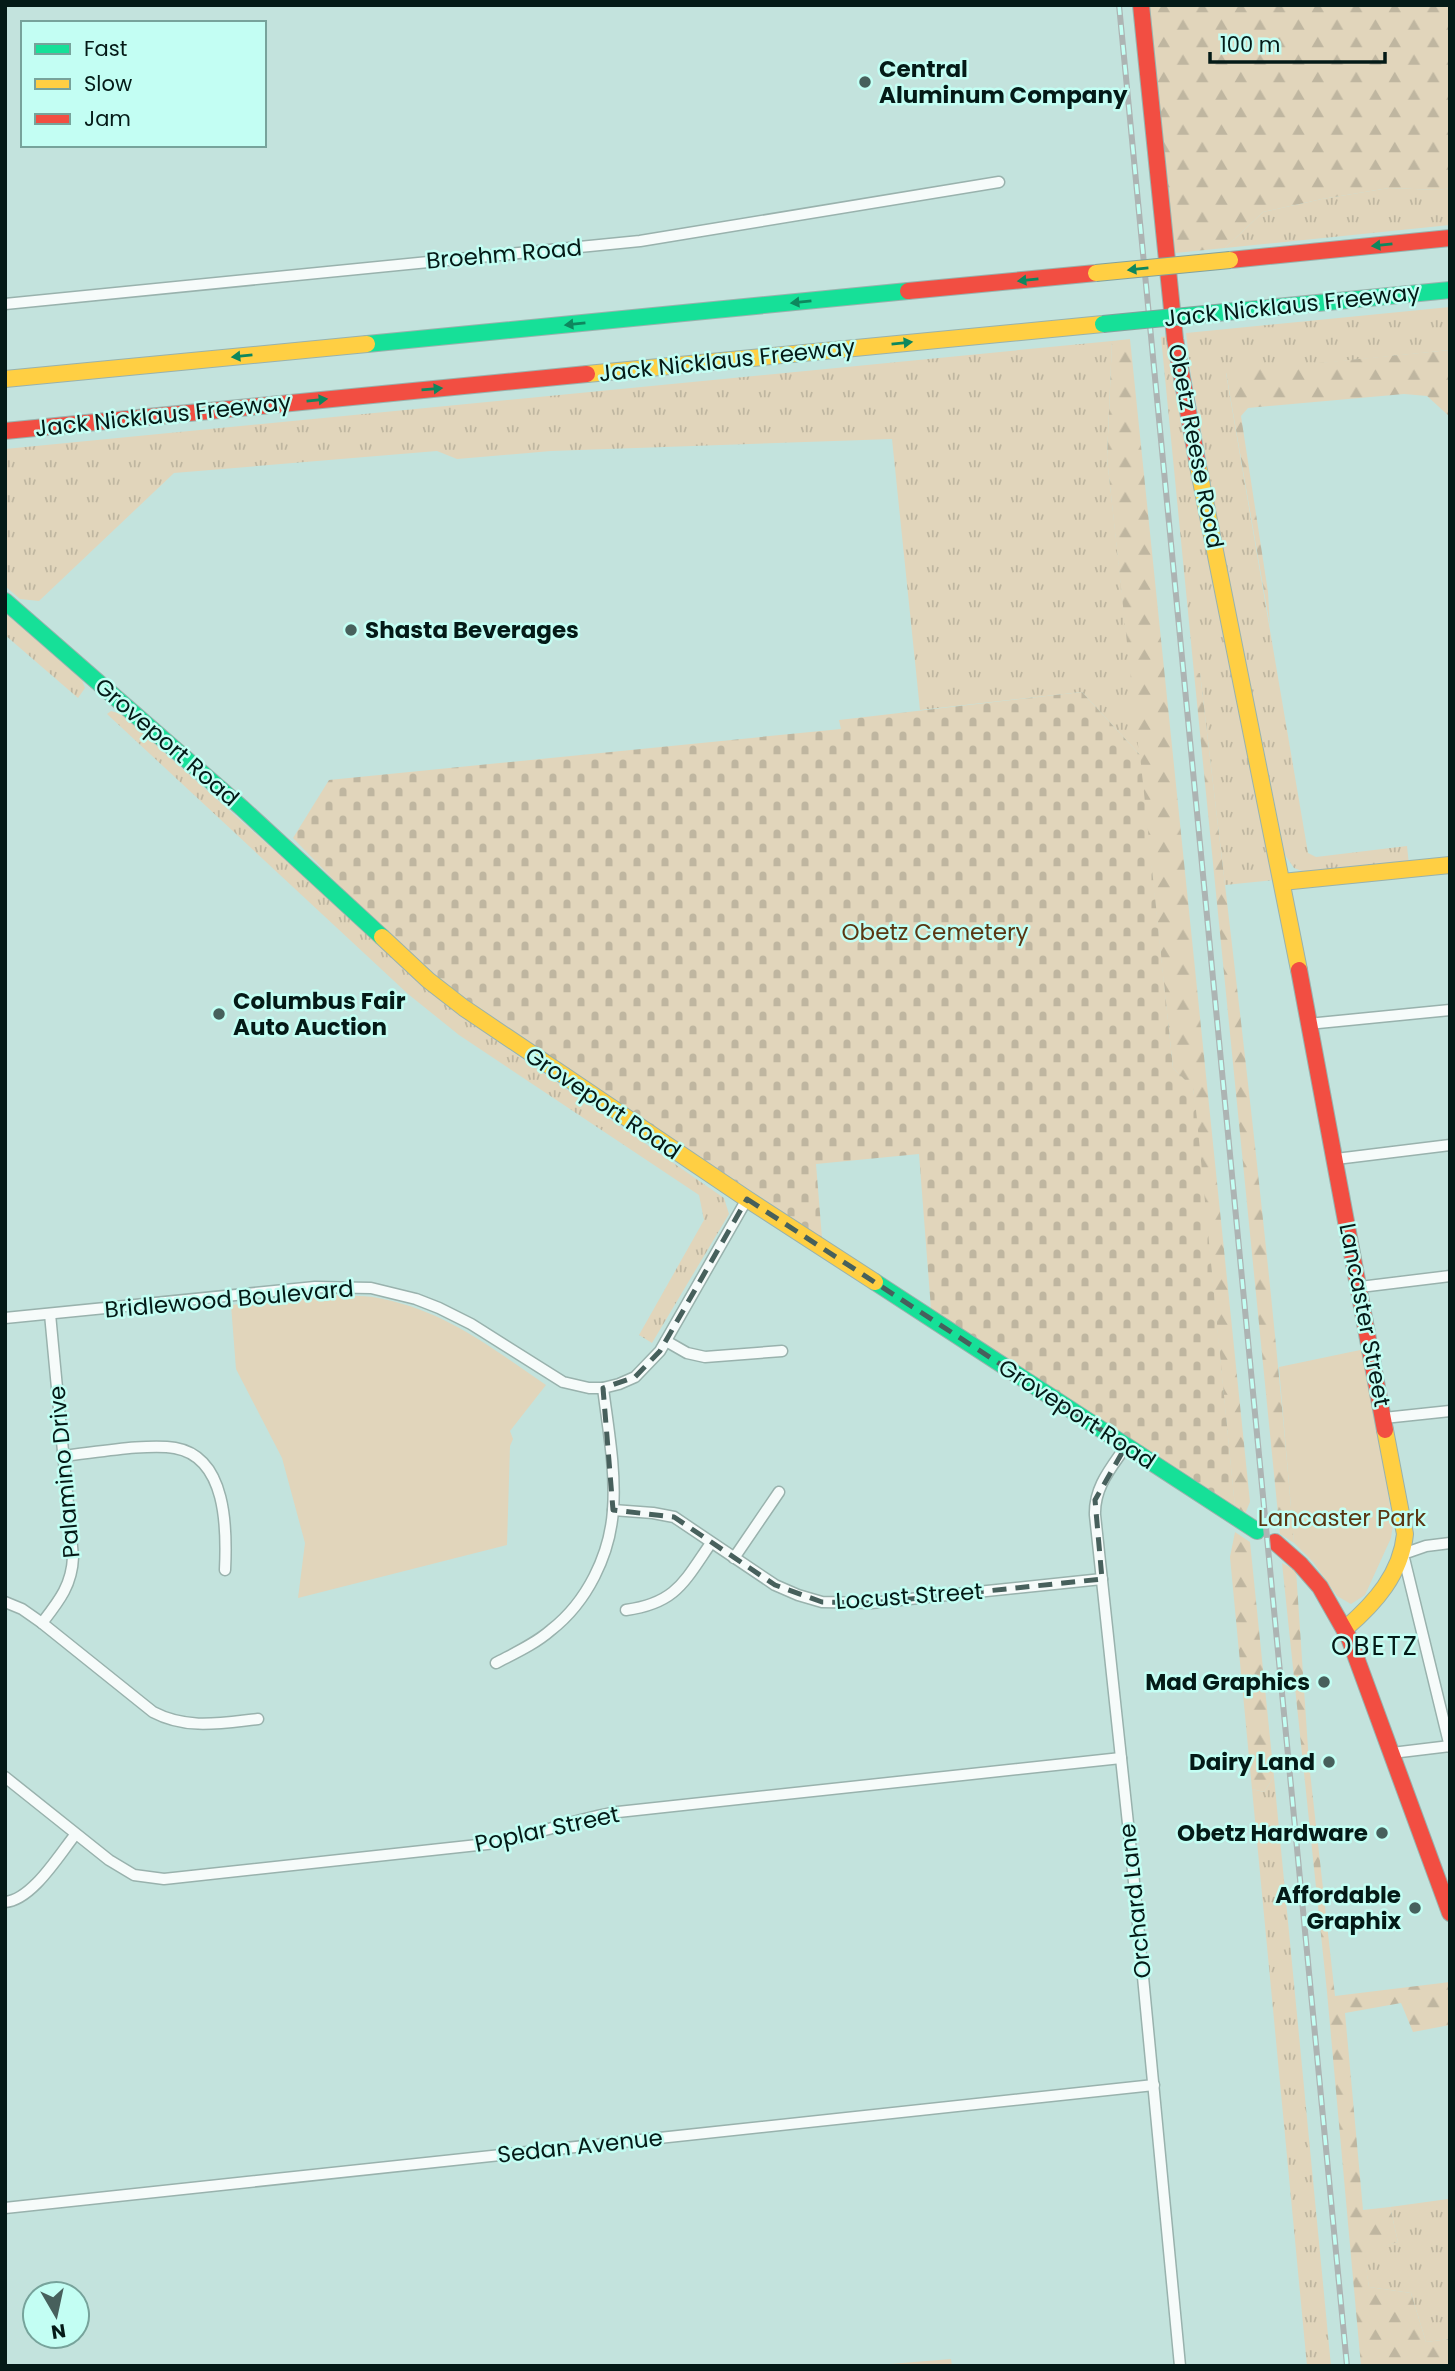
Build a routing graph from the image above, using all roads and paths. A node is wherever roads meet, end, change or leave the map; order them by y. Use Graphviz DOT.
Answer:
graph roads {
  1 [pos="1141,5"];
  2 [pos="999,181"];
  3 [pos="1450,238"];
  4 [pos="1450,290"];
  5 [pos="5,303"];
  6 [pos="5,379"];
  7 [pos="5,431"];
  8 [pos="5,601"];
  9 [pos="1450,865"];
  10 [pos="1282,882"];
  11 [pos="1450,1010"];
  12 [pos="1308,1024"];
  13 [pos="1450,1145"];
  14 [pos="1336,1159"];
  15 [pos="747,1199"];
  16 [pos="1450,1276"];
  17 [pos="1360,1287"];
  18 [pos="50,1314"];
  19 [pos="5,1318"];
  20 [pos="666,1341"];
  21 [pos="782,1351"];
  22 [pos="604,1388"];
  23 [pos="1450,1411"];
  24 [pos="1384,1418"];
  25 [pos="1126,1446"];
  26 [pos="63,1456"];
  27 [pos="779,1492"];
  28 [pos="613,1510"];
  29 [pos="1257,1531"];
  30 [pos="1275,1542"];
  31 [pos="711,1543"];
  32 [pos="1450,1543"];
  33 [pos="1403,1554"];
  34 [pos="734,1558"];
  35 [pos="225,1570"];
  36 [pos="1102,1579"];
  37 [pos="5,1602"];
  38 [pos="626,1610"];
  39 [pos="42,1623"];
  40 [pos="1346,1628"];
  41 [pos="496,1663"];
  42 [pos="258,1719"];
  43 [pos="1450,1746"];
  44 [pos="1392,1753"];
  45 [pos="1121,1758"];
  46 [pos="5,1777"];
  47 [pos="75,1835"];
  48 [pos="5,1902"];
  49 [pos="1450,1913"];
  50 [pos="1154,2085"];
  51 [pos="5,2208"];
  52 [pos="1180,2366"];
  1 -- 10 [label="main road, Obetz Reese Road"];
  2 -- 5 [label="street, Broehm Road"];
  3 -- 6 [label="main road, one-way, bridge"];
  7 -- 4 [label="main road, Jack Nicklaus Freeway, one-way, bridge"];
  8 -- 15 [label="main road, Groveport Road"];
  9 -- 10 [label="main road"];
  10 -- 12 [label="main road, Lancaster Street"];
  11 -- 12 [label="street"];
  12 -- 14 [label="main road, Lancaster Street"];
  13 -- 14 [label="street"];
  14 -- 17 [label="main road, Lancaster Street"];
  15 -- 20 [label="street, Bridlewood Boulevard"];
  15 -- 25 [label="main road, Groveport Road"];
  16 -- 17 [label="street"];
  17 -- 24 [label="main road, Lancaster Street"];
  18 -- 19 [label="street, Bridlewood Boulevard"];
  18 -- 22 [label="street, Bridlewood Boulevard"];
  18 -- 26 [label="street, Palamino Drive"];
  20 -- 21 [label="street"];
  20 -- 22 [label="street, Bridlewood Boulevard"];
  22 -- 28 [label="street"];
  23 -- 24 [label="street"];
  24 -- 33 [label="main road, Lancaster Street"];
  25 -- 29 [label="main road, Groveport Road"];
  25 -- 36 [label="street, Orchard Lane"];
  26 -- 35 [label="street"];
  26 -- 39 [label="street, Palamino Drive"];
  27 -- 34 [label="street"];
  28 -- 31 [label="street, Locust Street"];
  28 -- 41 [label="street"];
  30 -- 40 [label="main road"];
  31 -- 34 [label="street, Locust Street"];
  31 -- 38 [label="street"];
  32 -- 33 [label="street"];
  33 -- 40 [label="main road"];
  33 -- 43 [label="street, Lancaster Street"];
  34 -- 36 [label="street, Locust Street"];
  36 -- 45 [label="street, Orchard Lane"];
  37 -- 39 [label="street"];
  39 -- 42 [label="street"];
  40 -- 44 [label="main road"];
  43 -- 44 [label="street"];
  44 -- 49 [label="main road"];
  45 -- 47 [label="street, Poplar Street"];
  45 -- 50 [label="street, Orchard Lane"];
  46 -- 47 [label="street, Poplar Street"];
  47 -- 48 [label="street"];
  50 -- 51 [label="street, Sedan Avenue"];
  50 -- 52 [label="street, Orchard Lane"];
}
